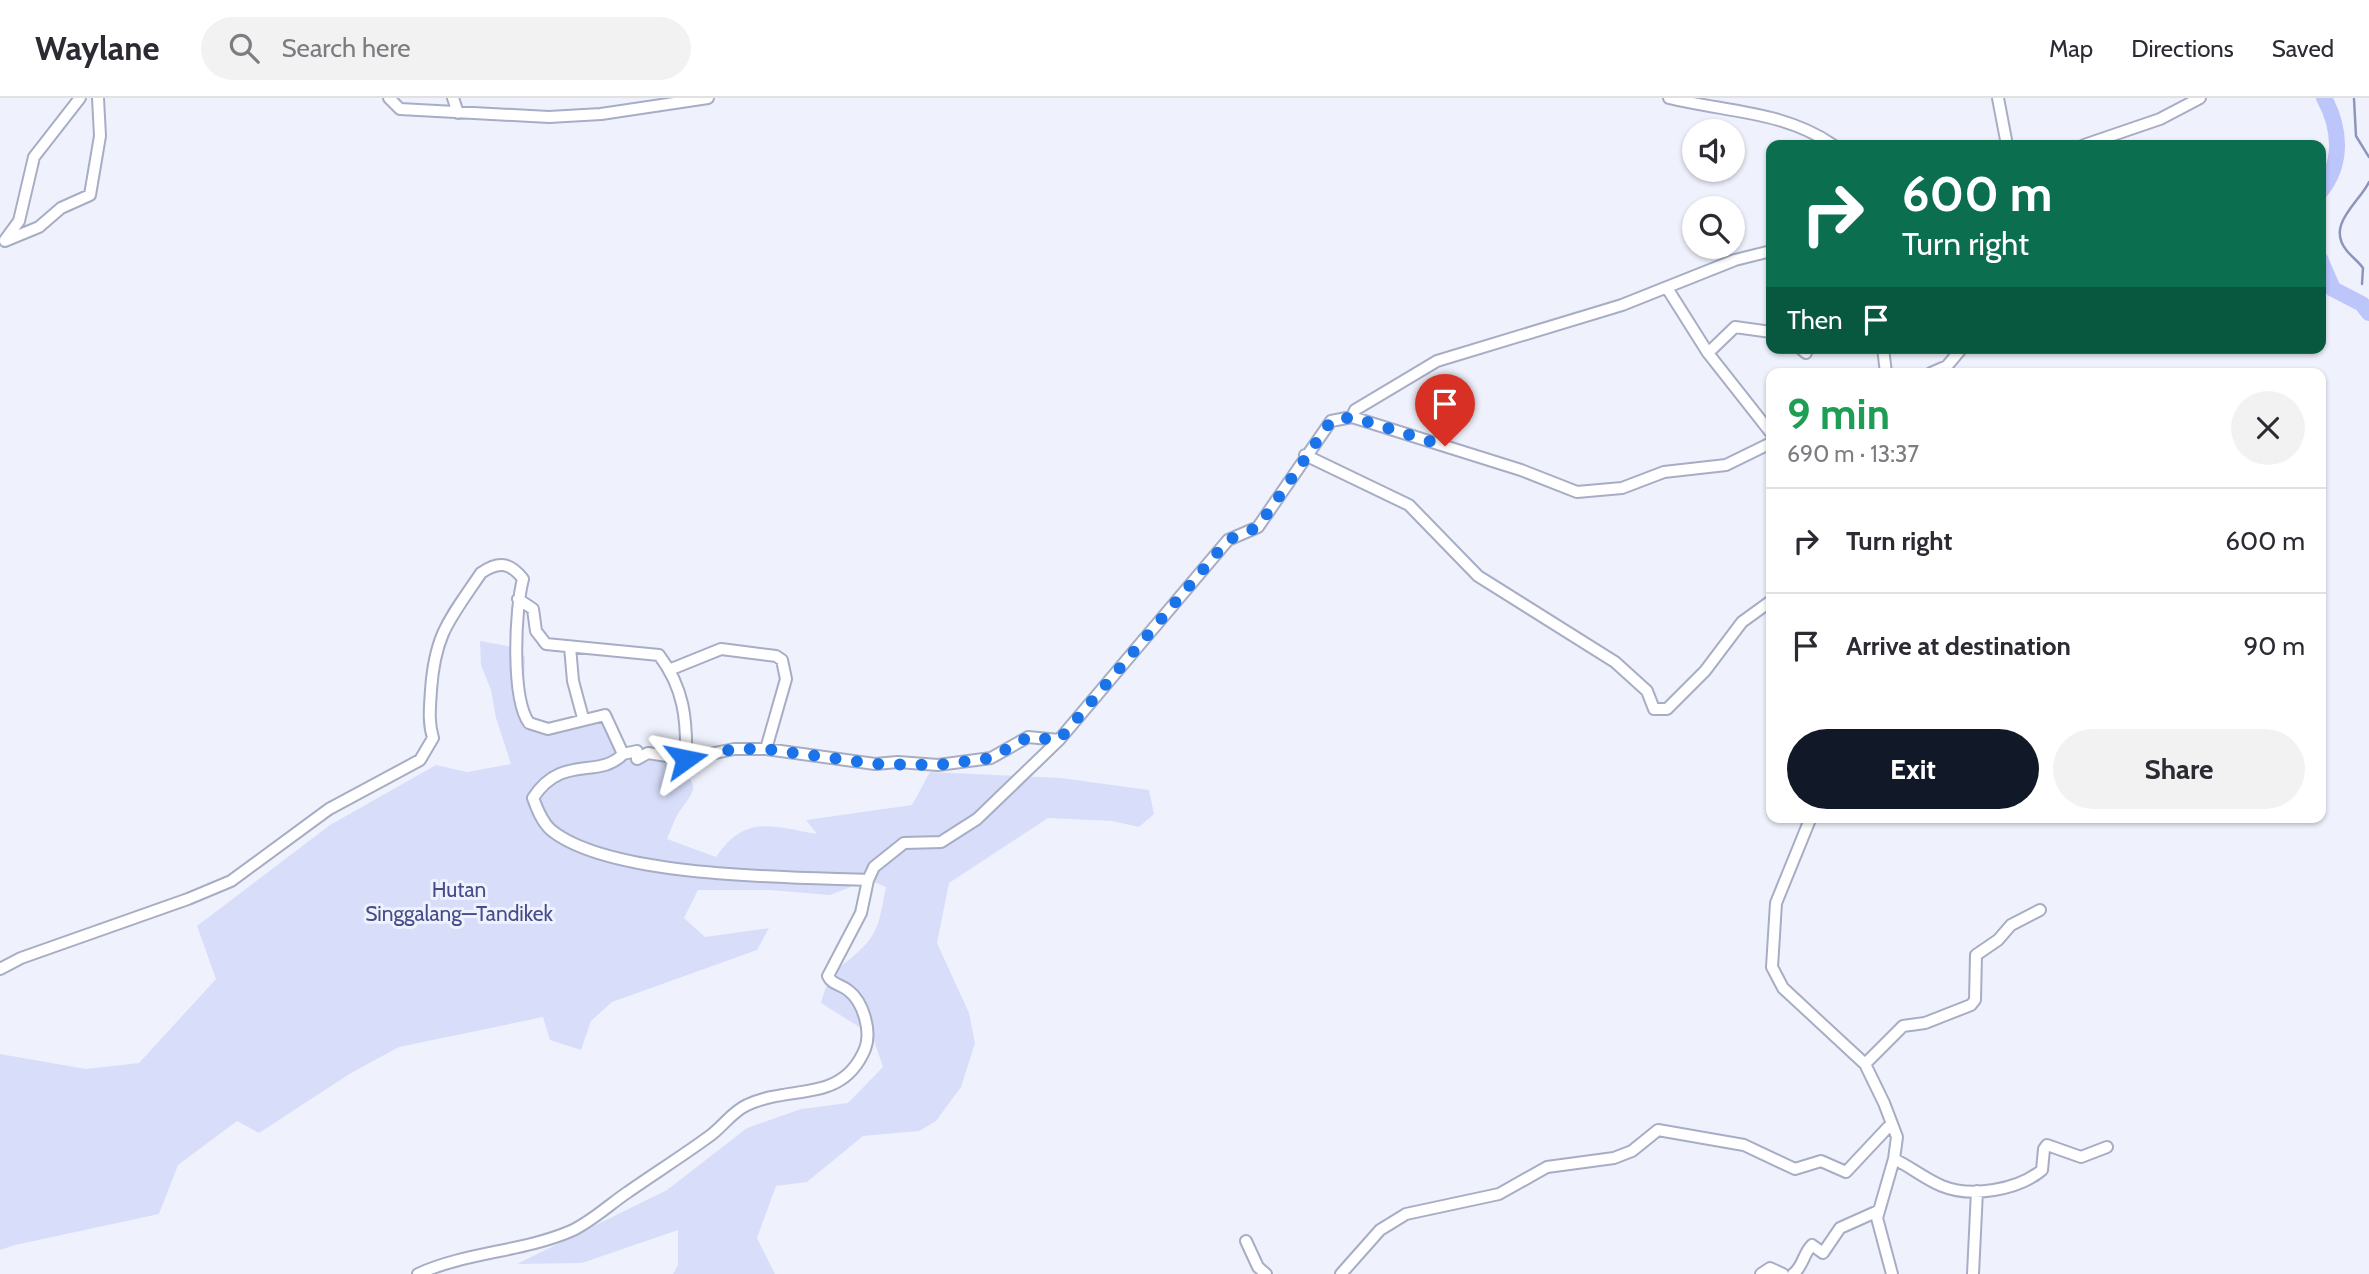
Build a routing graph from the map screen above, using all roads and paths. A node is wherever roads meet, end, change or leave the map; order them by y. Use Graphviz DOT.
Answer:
graph roads {
  1 [pos="80,98"];
  2 [pos="97,98"];
  3 [pos="389,98"];
  4 [pos="453,98"];
  5 [pos="708,98"];
  6 [pos="1670,98"];
  7 [pos="1998,98"];
  8 [pos="2200,98"];
  9 [pos="458,113"];
  10 [pos="1826,140"];
  11 [pos="2006,140"];
  12 [pos="2099,140"];
  13 [pos="3,242"];
  14 [pos="1766,252"];
  15 [pos="1667,288"];
  16 [pos="1766,331"];
  17 [pos="1709,353"];
  18 [pos="1957,354"];
  19 [pos="1942,368"];
  20 [pos="1352,417"];
  21 [pos="1766,427"];
  22 [pos="1766,445"];
  23 [pos="1305,455"];
  24 [pos="518,598"];
  25 [pos="1766,605"];
  26 [pos="569,647"];
  27 [pos="668,670"];
  28 [pos="583,718"];
  29 [pos="1059,740"];
  30 [pos="766,749"];
  31 [pos="623,754"];
  32 [pos="686,759"];
  33 [pos="1809,823"];
  34 [pos="868,880"];
  35 [pos="2040,910"];
  36 [pos="0,969"];
  37 [pos="1865,1064"];
  38 [pos="1891,1124"];
  39 [pos="2108,1147"];
  40 [pos="1894,1159"];
  41 [pos="1977,1191"];
  42 [pos="1878,1211"];
  43 [pos="1246,1241"];
  44 [pos="418,1274"];
  45 [pos="1266,1274"];
  46 [pos="1341,1274"];
  47 [pos="1761,1274"];
  48 [pos="1783,1274"];
  49 [pos="1793,1274"];
  50 [pos="1892,1274"];
  51 [pos="1973,1274"];
  1 -- 13 [label="street"];
  2 -- 13 [label="street"];
  3 -- 9 [label="street"];
  4 -- 9 [label="street"];
  5 -- 9 [label="street"];
  6 -- 10 [label="street"];
  7 -- 11 [label="street"];
  8 -- 12 [label="street"];
  14 -- 15 [label="street"];
  15 -- 17 [label="street"];
  15 -- 20 [label="street"];
  16 -- 17 [label="street"];
  17 -- 21 [label="street"];
  18 -- 19 [label="street"];
  20 -- 22 [label="street"];
  20 -- 23 [label="street"];
  23 -- 25 [label="street"];
  23 -- 29 [label="street"];
  24 -- 26 [label="street"];
  24 -- 28 [label="street"];
  24 -- 36 [label="street"];
  26 -- 27 [label="street"];
  26 -- 28 [label="street"];
  27 -- 30 [label="street"];
  27 -- 32 [label="street"];
  28 -- 31 [label="street"];
  29 -- 30 [label="street"];
  29 -- 34 [label="street"];
  30 -- 32 [label="street"];
  31 -- 32 [label="street"];
  31 -- 34 [label="street"];
  33 -- 37 [label="street"];
  34 -- 44 [label="street"];
  35 -- 37 [label="street"];
  37 -- 38 [label="street"];
  38 -- 40 [label="street"];
  38 -- 46 [label="street"];
  39 -- 41 [label="street"];
  40 -- 41 [label="street"];
  40 -- 42 [label="street"];
  41 -- 51 [label="street"];
  42 -- 49 [label="street"];
  42 -- 50 [label="street"];
  43 -- 45 [label="street"];
  47 -- 48 [label="street"];
}
